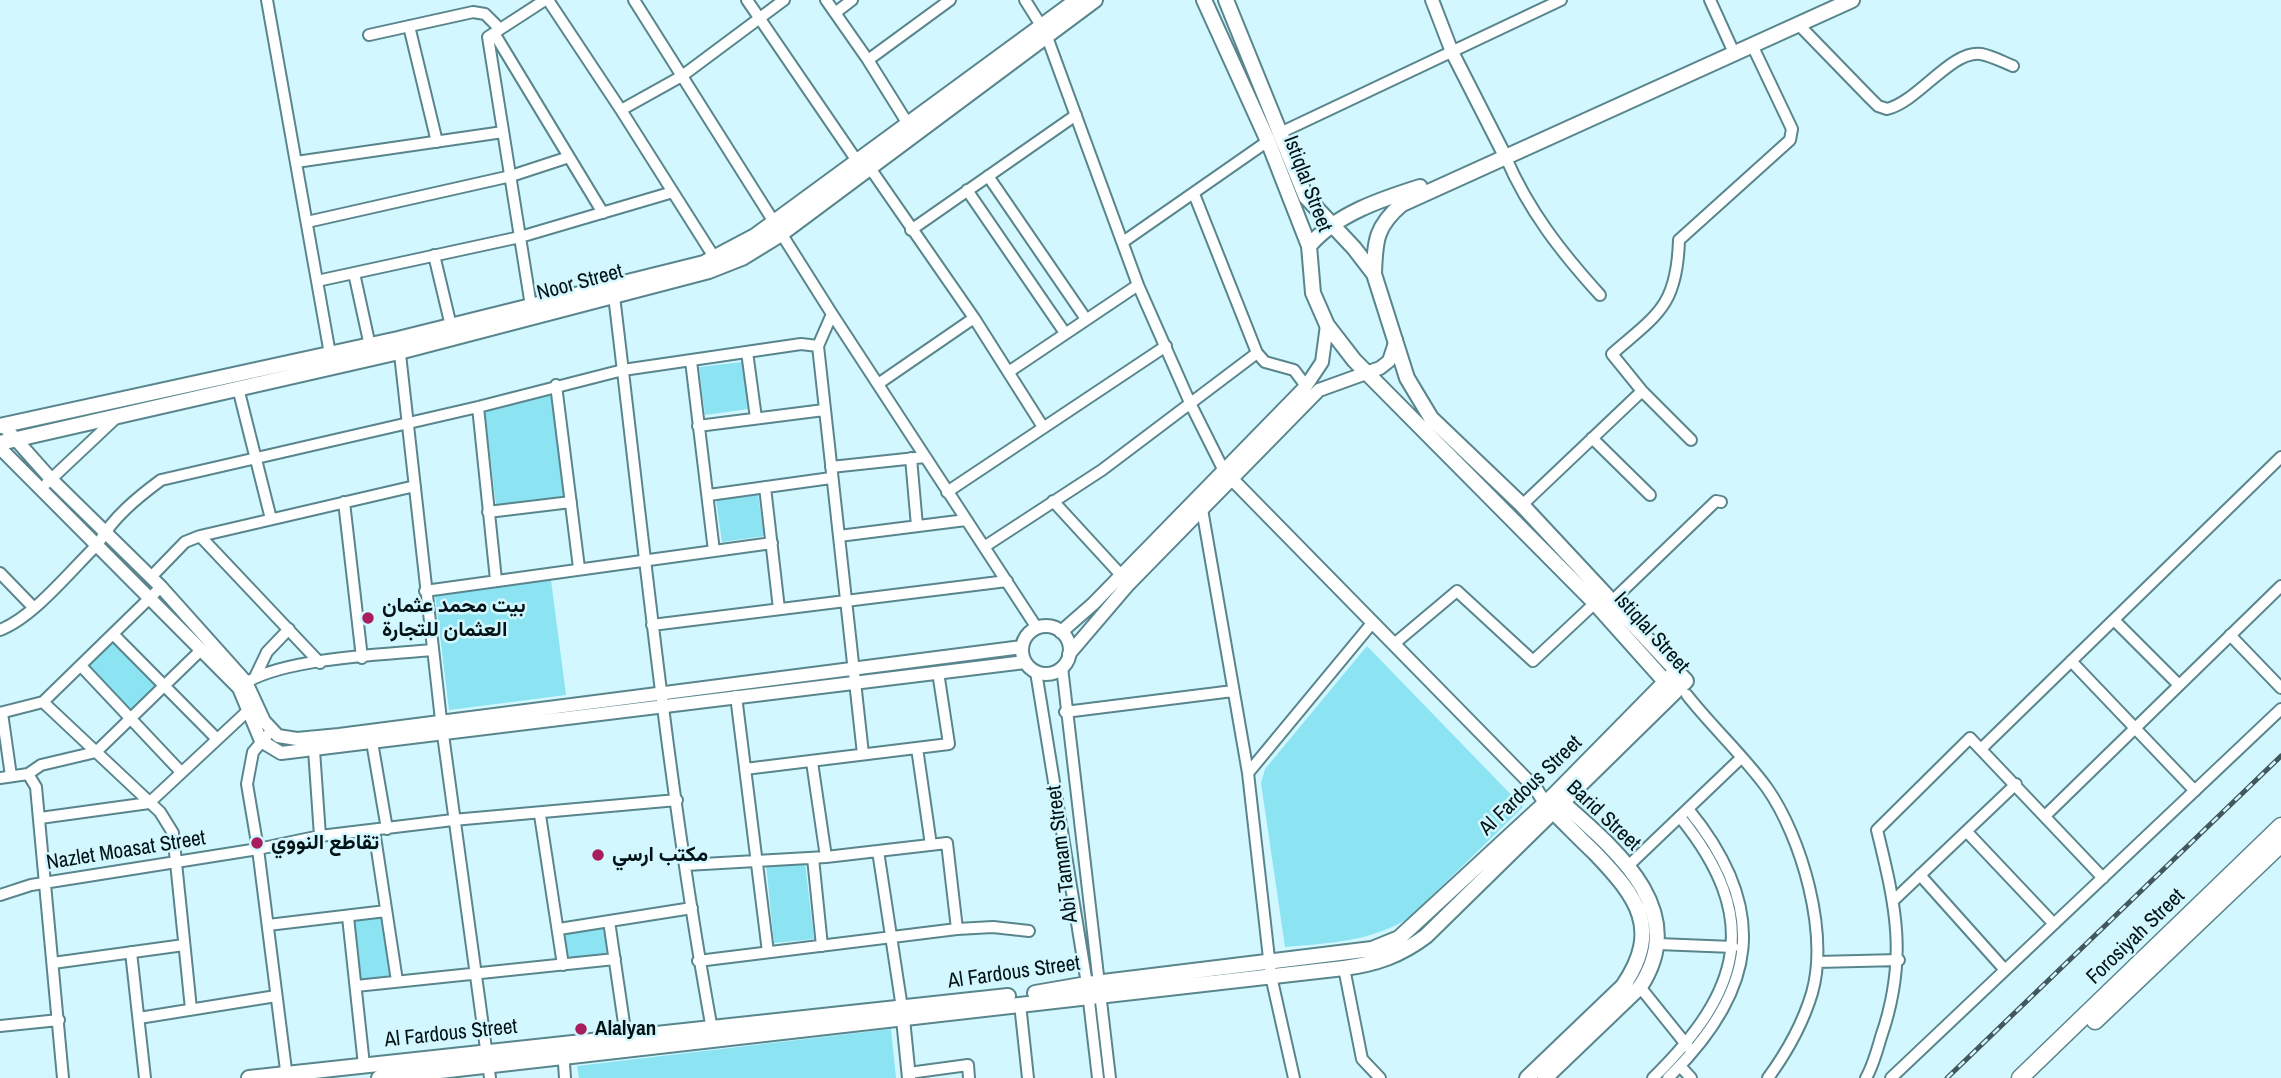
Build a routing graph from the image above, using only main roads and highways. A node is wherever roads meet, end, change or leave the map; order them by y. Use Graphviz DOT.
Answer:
graph roads {
  1 [pos="1077,0"];
  2 [pos="1095,0"];
  3 [pos="1204,0"];
  4 [pos="1226,0"];
  5 [pos="1852,0"];
  6 [pos="1044,32"];
  7 [pos="863,165"];
  8 [pos="1472,173"];
  9 [pos="1334,226"];
  10 [pos="777,228"];
  11 [pos="1308,246"];
  12 [pos="1374,274"];
  13 [pos="399,346"];
  14 [pos="1,425"];
  15 [pos="7,441"];
  16 [pos="1678,684"];
  17 [pos="1554,803"];
  18 [pos="2281,826"];
  19 [pos="2281,844"];
  20 [pos="1271,968"];
  21 [pos="1632,989"];
  22 [pos="1093,990"];
  23 [pos="903,1014"];
  24 [pos="712,1035"];
  25 [pos="563,1050"];
  26 [pos="488,1065"];
  27 [pos="287,1076"];
  28 [pos="249,1078"];
  29 [pos="379,1078"];
  30 [pos="1527,1078"];
  31 [pos="1545,1078"];
  32 [pos="2020,1078"];
  33 [pos="2035,1078"];
  1 -- 6 [label="main road, Noor Street"];
  2 -- 6 [label="main road, Noor Street"];
  3 -- 11 [label="main road, Istiqlal Street"];
  4 -- 9 [label="main road, Istiqlal Street"];
  5 -- 8 [label="main road"];
  6 -- 7 [label="main road, Noor Street"];
  6 -- 7 [label="main road, Noor Street"];
  7 -- 10 [label="main road, Noor Street"];
  8 -- 9 [label="main road"];
  8 -- 12 [label="main road"];
  9 -- 11 [label="main road"];
  9 -- 12 [label="main road, Istiqlal Street"];
  10 -- 13 [label="main road, Noor Street"];
  10 -- 13 [label="main road, Noor Street"];
  11 -- 16 [label="main road, Istiqlal Street"];
  12 -- 16 [label="main road, Istiqlal Street"];
  13 -- 14 [label="main road, Noor Street"];
  13 -- 15 [label="main road, Noor Street"];
  16 -- 17 [label="main road, Al Fardous Street"];
  17 -- 20 [label="main road, Al Fardous Street"];
  17 -- 20 [label="main road, Al Fardous Street"];
  17 -- 21 [label="main road, Barid Street"];
  17 -- 21 [label="main road, Barid Street"];
  18 -- 32 [label="main road, Forosiyah Street"];
  19 -- 33 [label="main road, Forosiyah Street"];
  20 -- 22 [label="main road, Al Fardous Street"];
  21 -- 30 [label="main road, Barid Street"];
  21 -- 31 [label="main road, Barid Street"];
  22 -- 23 [label="main road, Al Fardous Street"];
  22 -- 23 [label="main road, Al Fardous Street"];
  23 -- 24 [label="main road, Al Fardous Street"];
  24 -- 25 [label="main road, Al Fardous Street"];
  24 -- 25 [label="main road, Al Fardous Street"];
  25 -- 26 [label="main road, Al Fardous Street"];
  26 -- 27 [label="main road, Al Fardous Street"];
  26 -- 29 [label="main road, Al Fardous Street"];
  27 -- 28 [label="main road, Al Fardous Street"];
}
